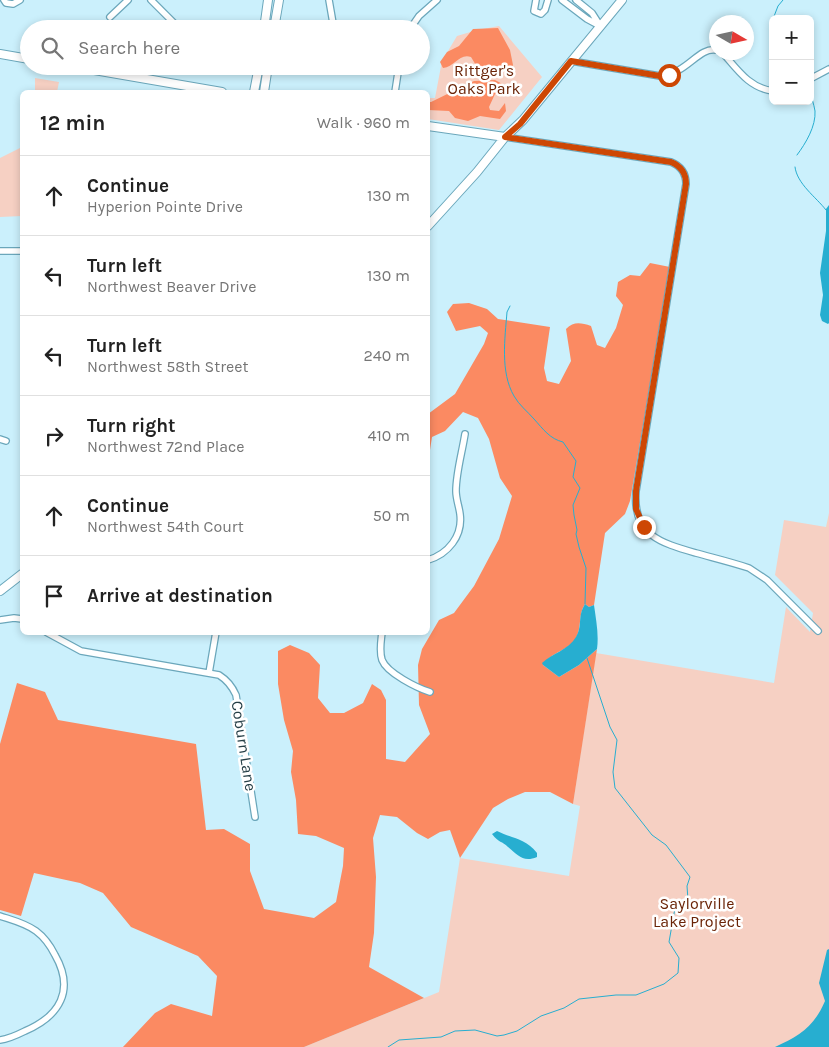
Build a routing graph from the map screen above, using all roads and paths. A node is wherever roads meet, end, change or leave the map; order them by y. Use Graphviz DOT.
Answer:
graph roads {
  1 [pos="4,0"];
  2 [pos="20,0"];
  3 [pos="128,0"];
  4 [pos="151,0"];
  5 [pos="268,0"];
  6 [pos="279,0"];
  7 [pos="329,0"];
  8 [pos="436,0"];
  9 [pos="536,0"];
  10 [pos="548,0"];
  11 [pos="562,0"];
  12 [pos="576,0"];
  13 [pos="622,0"];
  14 [pos="110,16"];
  15 [pos="171,20"];
  16 [pos="265,20"];
  17 [pos="276,20"];
  18 [pos="332,20"];
  19 [pos="417,20"];
  20 [pos="600,26"];
  21 [pos="709,49"];
  22 [pos="0,54"];
  23 [pos="20,57"];
  24 [pos="729,60"];
  25 [pos="571,61"];
  26 [pos="829,69"];
  27 [pos="123,75"];
  28 [pos="257,75"];
  29 [pos="267,75"];
  30 [pos="398,75"];
  31 [pos="814,77"];
  32 [pos="210,90"];
  33 [pos="254,90"];
  34 [pos="264,90"];
  35 [pos="395,90"];
  36 [pos="769,90"];
  37 [pos="430,126"];
  38 [pos="505,137"];
  39 [pos="430,224"];
  40 [pos="0,251"];
  41 [pos="20,251"];
  42 [pos="465,434"];
  43 [pos="430,559"];
  44 [pos="20,576"];
  45 [pos="0,591"];
  46 [pos="0,620"];
  47 [pos="20,620"];
  48 [pos="818,632"];
  49 [pos="52,635"];
  50 [pos="215,635"];
  51 [pos="382,635"];
  52 [pos="209,673"];
  53 [pos="430,692"];
  54 [pos="255,817"];
  55 [pos="0,916"];
  56 [pos="0,1040"];
  1 -- 2 [label="street"];
  3 -- 14 [label="street"];
  4 -- 15 [label="street"];
  5 -- 16 [label="main road"];
  6 -- 17 [label="main road"];
  7 -- 18 [label="street"];
  8 -- 19 [label="street"];
  9 -- 10 [label="street"];
  11 -- 20 [label="street"];
  12 -- 20 [label="street"];
  13 -- 20 [label="main road"];
  20 -- 25 [label="main road"];
  21 -- 25 [label="street"];
  22 -- 23 [label="main road"];
  24 -- 36 [label="street"];
  25 -- 38 [label="main road"];
  26 -- 31 [label="street"];
  27 -- 32 [label="main road"];
  28 -- 33 [label="main road"];
  29 -- 34 [label="main road"];
  30 -- 35 [label="street"];
  37 -- 38 [label="main road"];
  38 -- 39 [label="main road"];
  38 -- 48 [label="street"];
  40 -- 41 [label="street"];
  42 -- 43 [label="street"];
  44 -- 45 [label="main road"];
  46 -- 47 [label="street"];
  49 -- 52 [label="street, Coburn Lane"];
  50 -- 52 [label="street"];
  51 -- 53 [label="street"];
  52 -- 54 [label="street, Coburn Lane"];
  55 -- 56 [label="street"];
}
